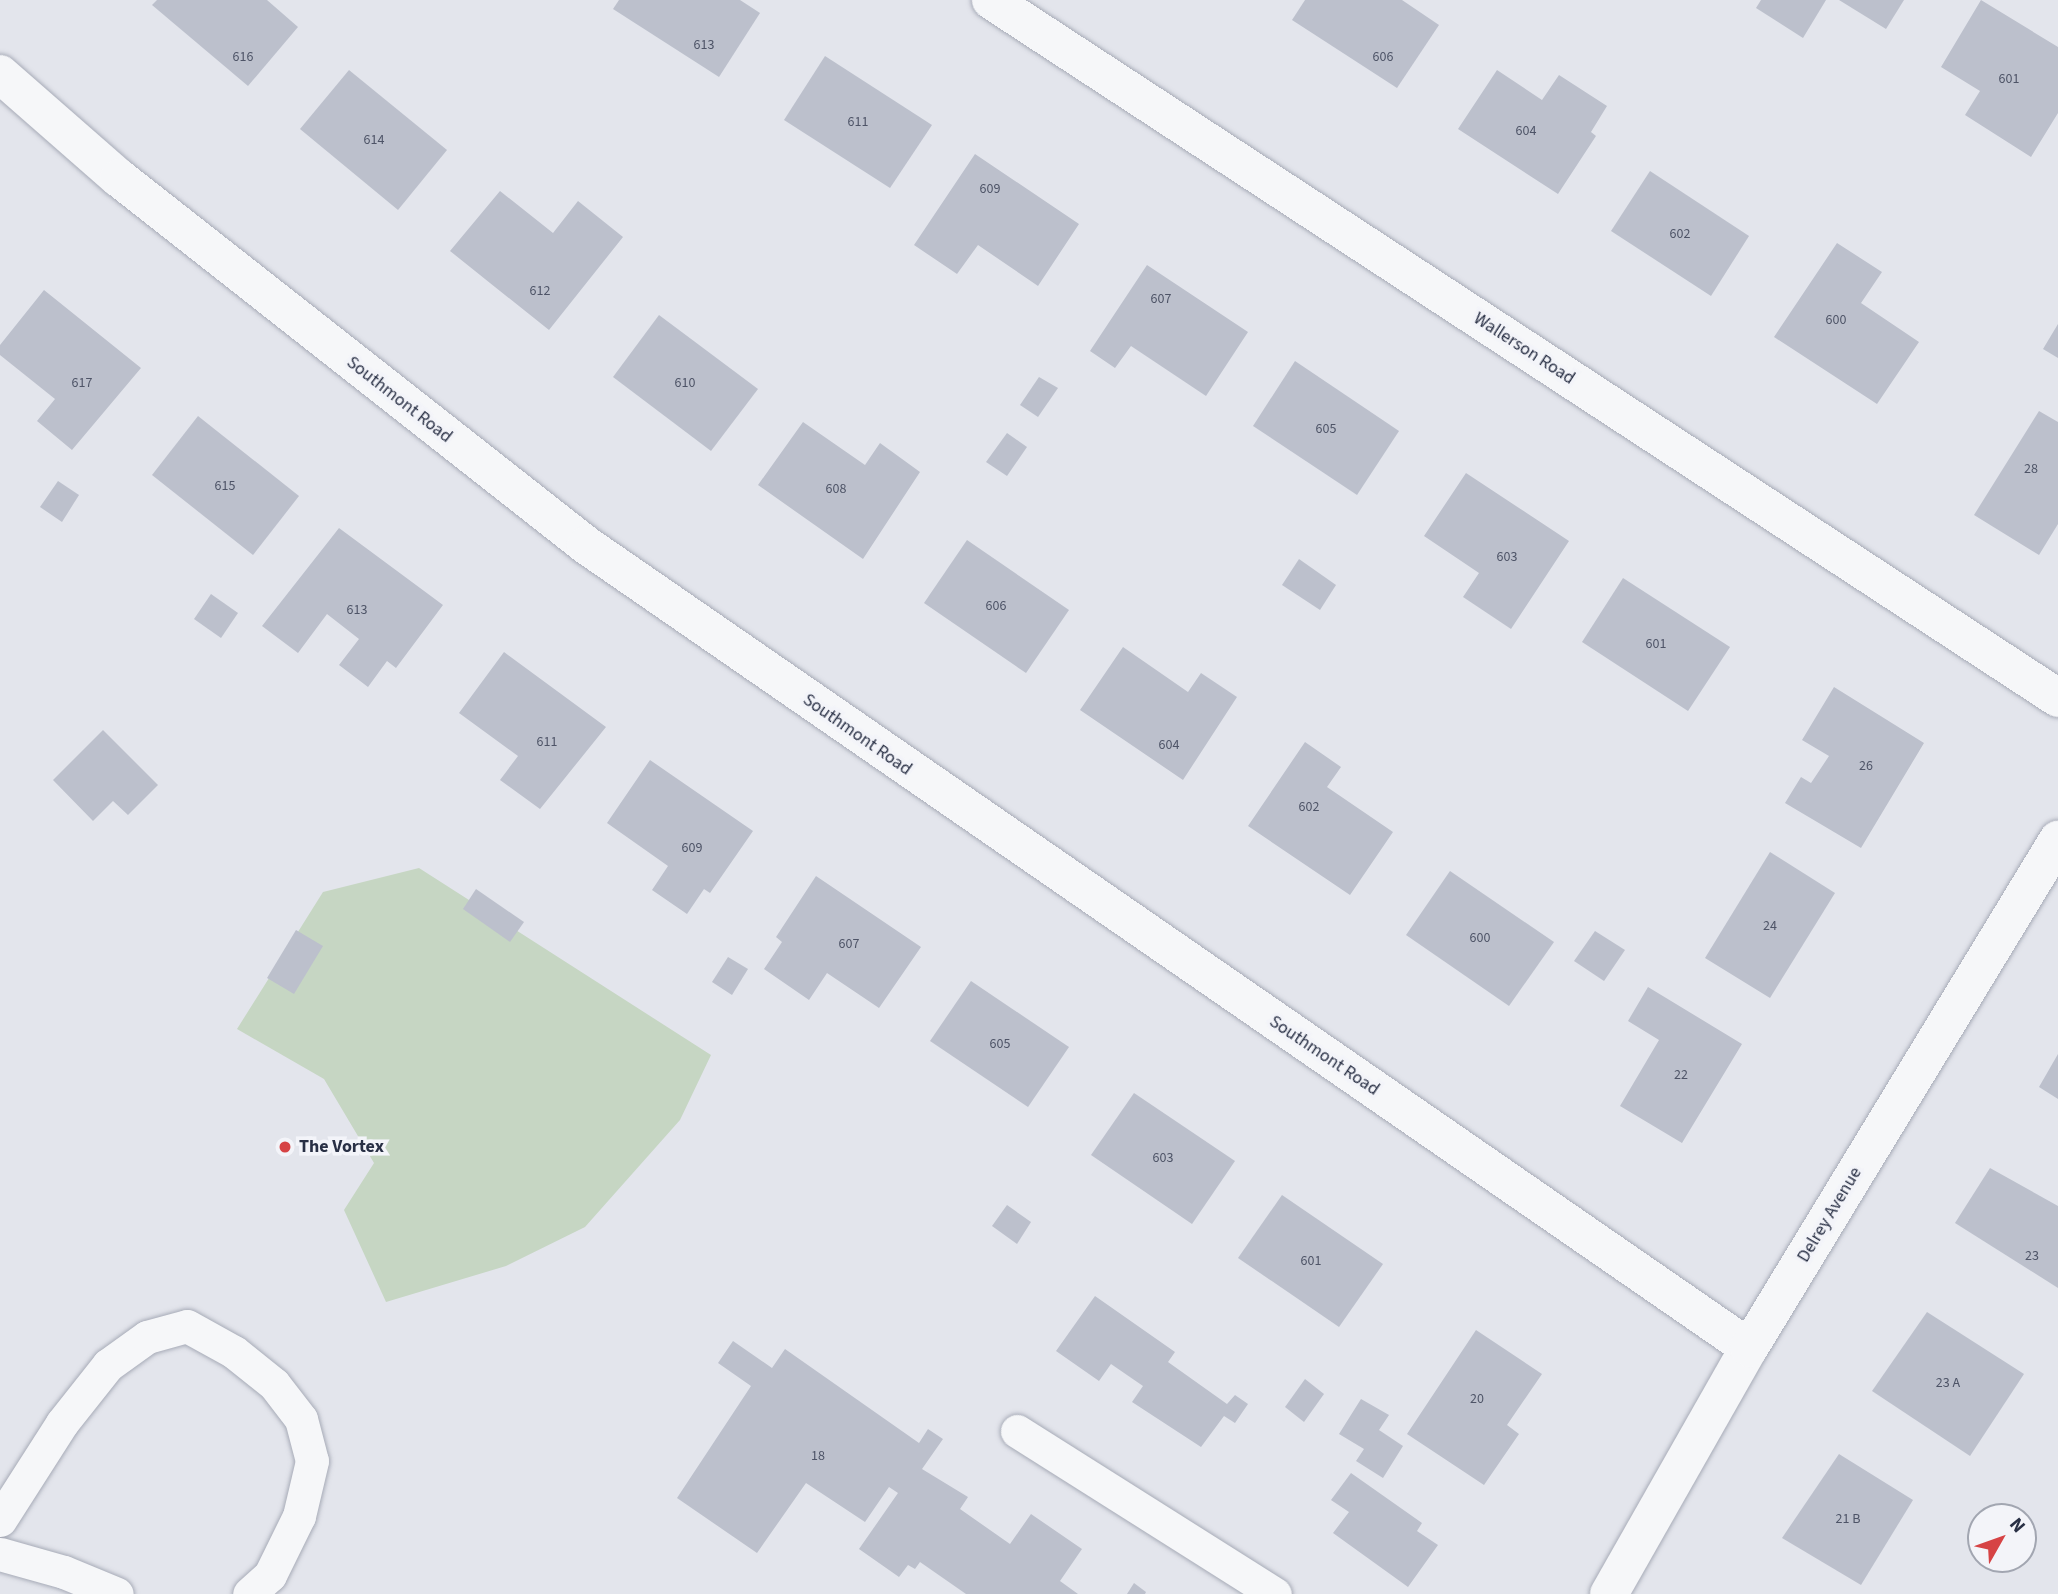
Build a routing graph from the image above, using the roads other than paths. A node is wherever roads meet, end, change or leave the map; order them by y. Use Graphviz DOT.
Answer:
graph roads {
  1 [pos="991,0"];
  2 [pos="0,74"];
  3 [pos="2058,698"];
  4 [pos="2058,841"];
  5 [pos="1749,1348"];
  6 [pos="1017,1431"];
  7 [pos="0,1520"];
  8 [pos="0,1554"];
  9 [pos="117,1594"];
  10 [pos="249,1594"];
  11 [pos="1275,1594"];
  12 [pos="1609,1594"];
  1 -- 3 [label="street, Wallerson Road"];
  2 -- 5 [label="street, Southmont Road"];
  4 -- 5 [label="street, Delrey Avenue"];
  5 -- 12 [label="street, Delrey Avenue"];
  6 -- 11 [label="lane"];
  7 -- 10 [label="lane"];
  8 -- 9 [label="lane"];
}
